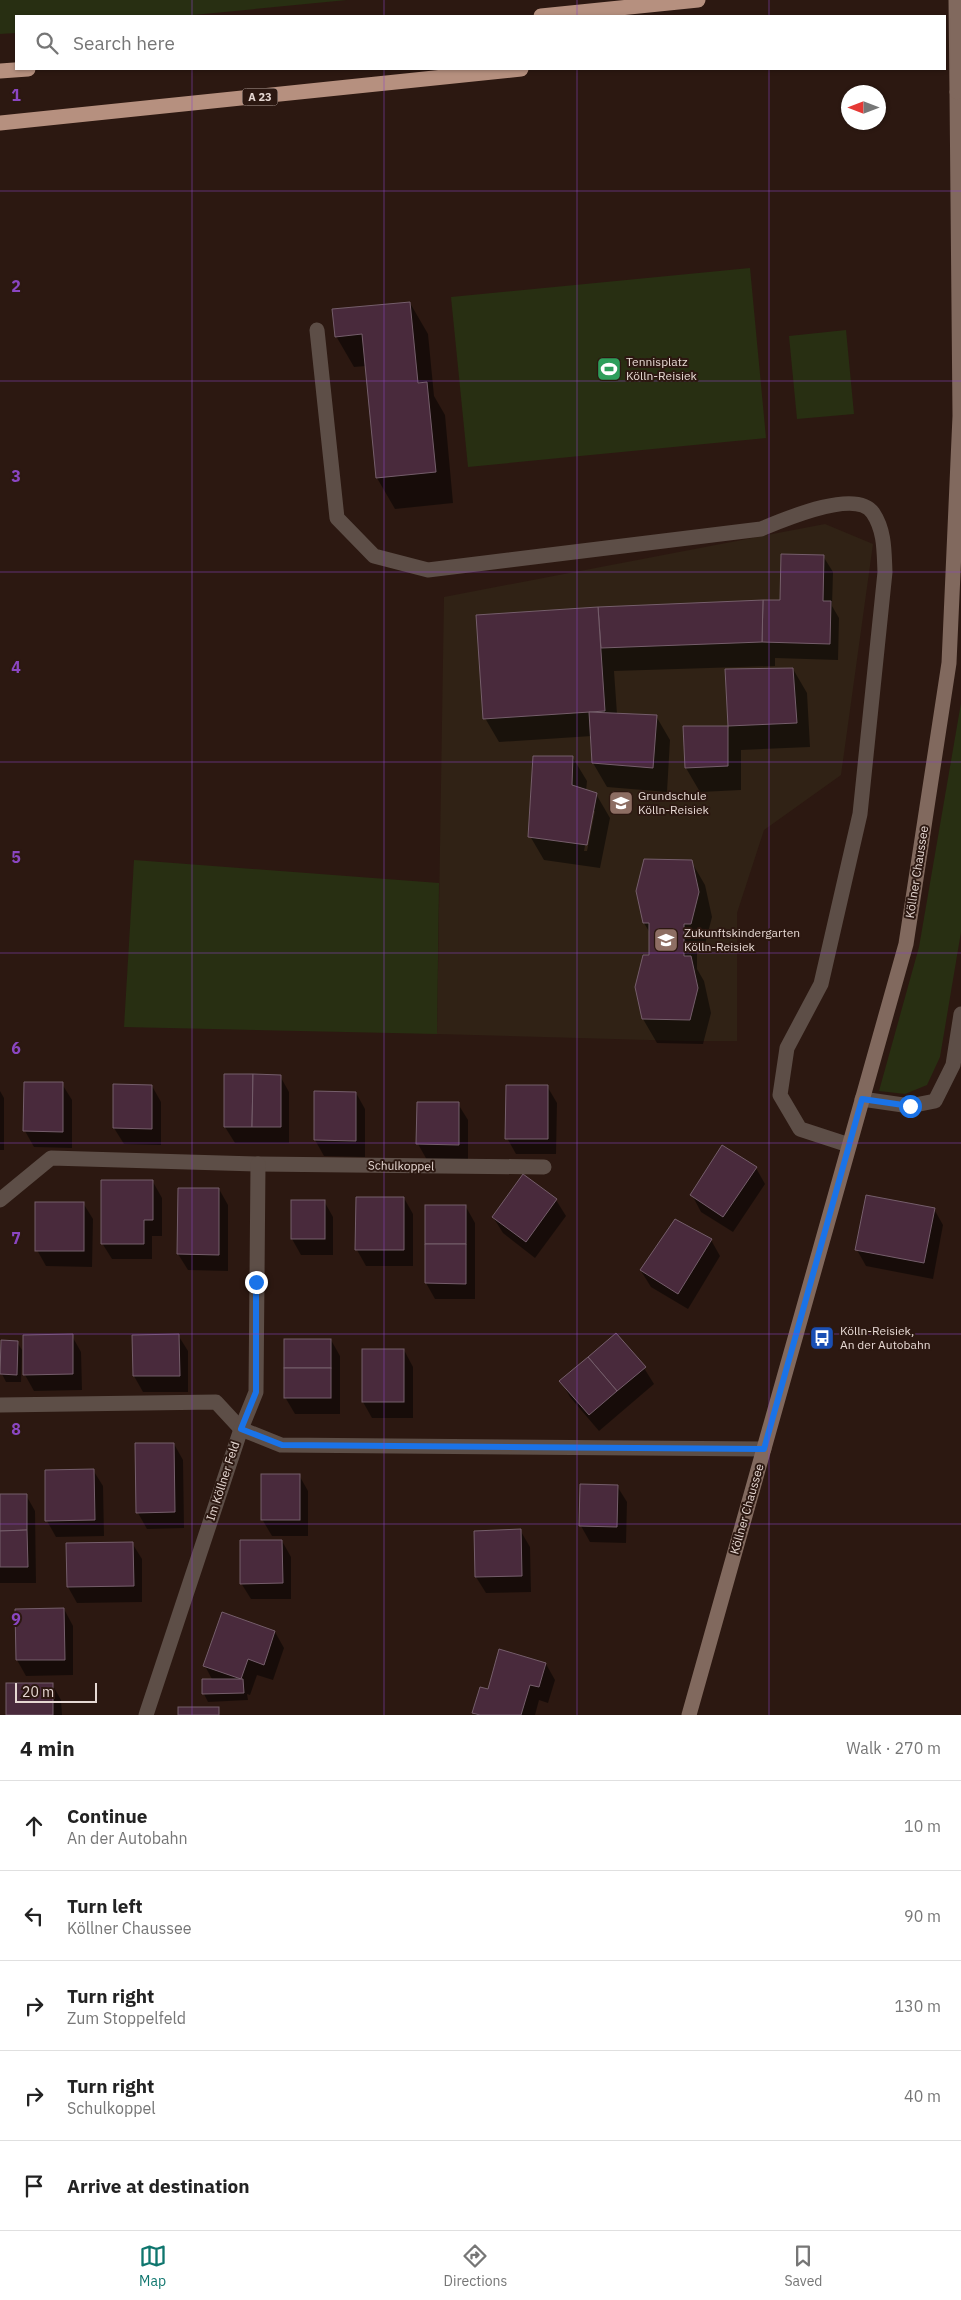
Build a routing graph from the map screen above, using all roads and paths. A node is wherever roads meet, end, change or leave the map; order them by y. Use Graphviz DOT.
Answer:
graph roads {
  1 [pos="698,0"];
  2 [pos="956,0"];
  3 [pos="551,15"];
  4 [pos="961,22"];
  5 [pos="946,23"];
  6 [pos="19,70"];
  7 [pos="512,70"];
  8 [pos="0,72"];
  9 [pos="0,124"];
  10 [pos="317,330"];
  11 [pos="961,1014"];
  12 [pos="862,1099"];
  13 [pos="849,1145"];
  14 [pos="258,1164"];
  15 [pos="544,1167"];
  16 [pos="0,1200"];
  17 [pos="0,1405"];
  18 [pos="241,1429"];
  19 [pos="764,1449"];
  20 [pos="146,1715"];
  21 [pos="689,1715"];
  1 -- 3 [label="highway"];
  2 -- 12 [label="street, Köllner Chaussee, bridge"];
  4 -- 5 [label="highway"];
  6 -- 8 [label="highway"];
  7 -- 9 [label="highway, A 23"];
  10 -- 13 [label="street"];
  11 -- 12 [label="street"];
  12 -- 13 [label="street, Köllner Chaussee"];
  13 -- 19 [label="street, Köllner Chaussee"];
  14 -- 15 [label="street, Schulkoppel"];
  14 -- 16 [label="street, Schulkoppel"];
  14 -- 18 [label="street"];
  17 -- 18 [label="street, Im Köllner Feld"];
  18 -- 19 [label="street"];
  18 -- 20 [label="street, Im Köllner Feld"];
  19 -- 21 [label="street, Köllner Chaussee"];
}
